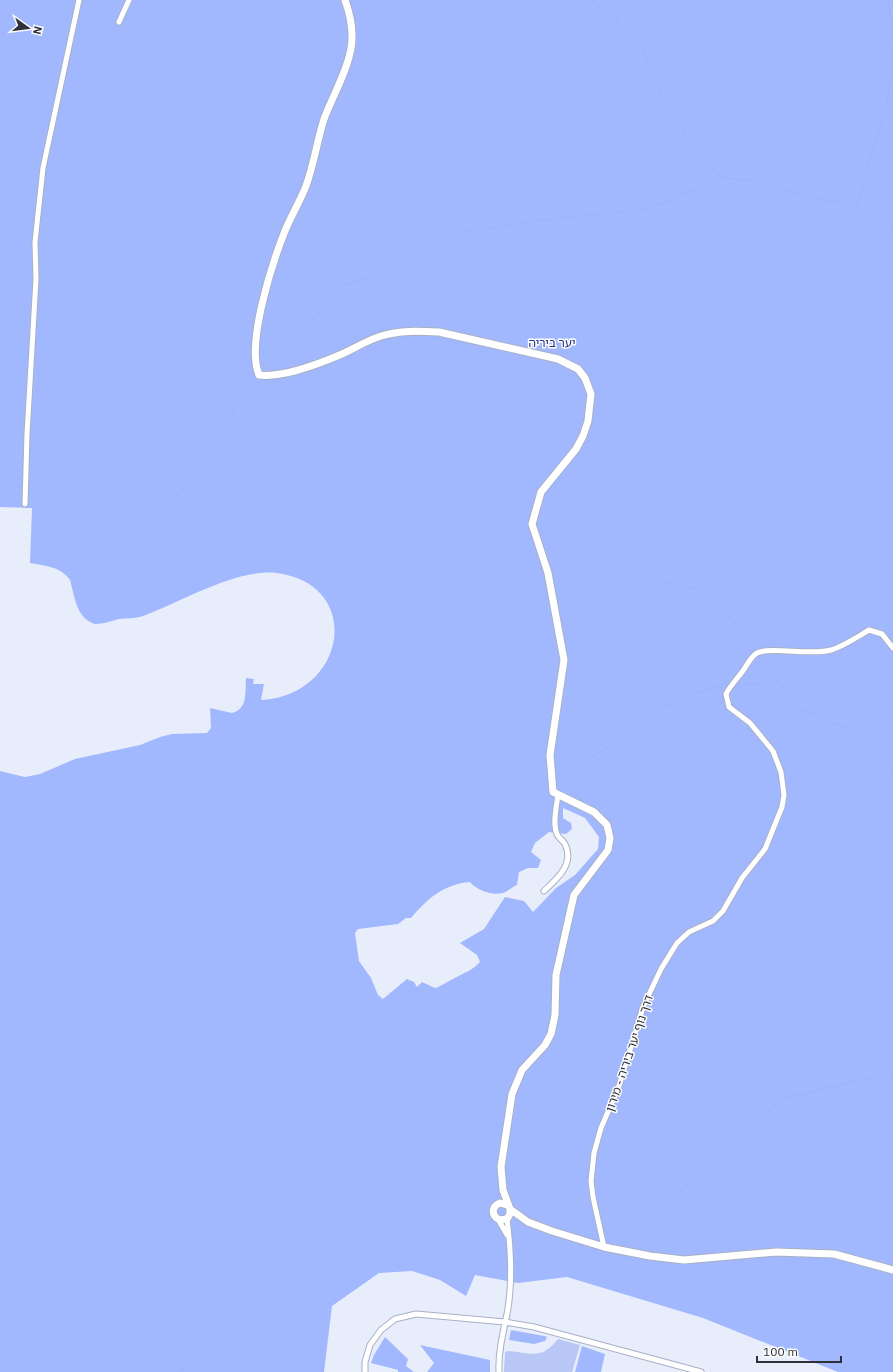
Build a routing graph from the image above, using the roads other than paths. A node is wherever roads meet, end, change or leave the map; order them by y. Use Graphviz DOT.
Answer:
graph roads {
  1 [pos="79,0"];
  2 [pos="129,0"];
  3 [pos="345,0"];
  4 [pos="119,22"];
  5 [pos="26,504"];
  6 [pos="893,648"];
  7 [pos="558,794"];
  8 [pos="544,891"];
  9 [pos="506,1206"];
  10 [pos="508,1218"];
  11 [pos="498,1219"];
  12 [pos="528,1222"];
  13 [pos="509,1237"];
  14 [pos="604,1247"];
  15 [pos="893,1270"];
  16 [pos="505,1322"];
  17 [pos="365,1372"];
  18 [pos="499,1372"];
  19 [pos="698,1372"];
  1 -- 5 [label="street"];
  2 -- 4 [label="street"];
  3 -- 7 [label="main road"];
  6 -- 14 [label="street, דרך נוף יער ביריה - מירון"];
  7 -- 8 [label="street"];
  7 -- 9 [label="main road"];
  9 -- 10 [label="main road"];
  9 -- 11 [label="main road"];
  9 -- 12 [label="main road"];
  10 -- 11 [label="main road"];
  10 -- 12 [label="main road"];
  10 -- 13 [label="street"];
  11 -- 13 [label="street"];
  12 -- 14 [label="main road"];
  13 -- 16 [label="street"];
  14 -- 15 [label="main road"];
  16 -- 17 [label="street"];
  16 -- 18 [label="street"];
  16 -- 19 [label="street"];
}
